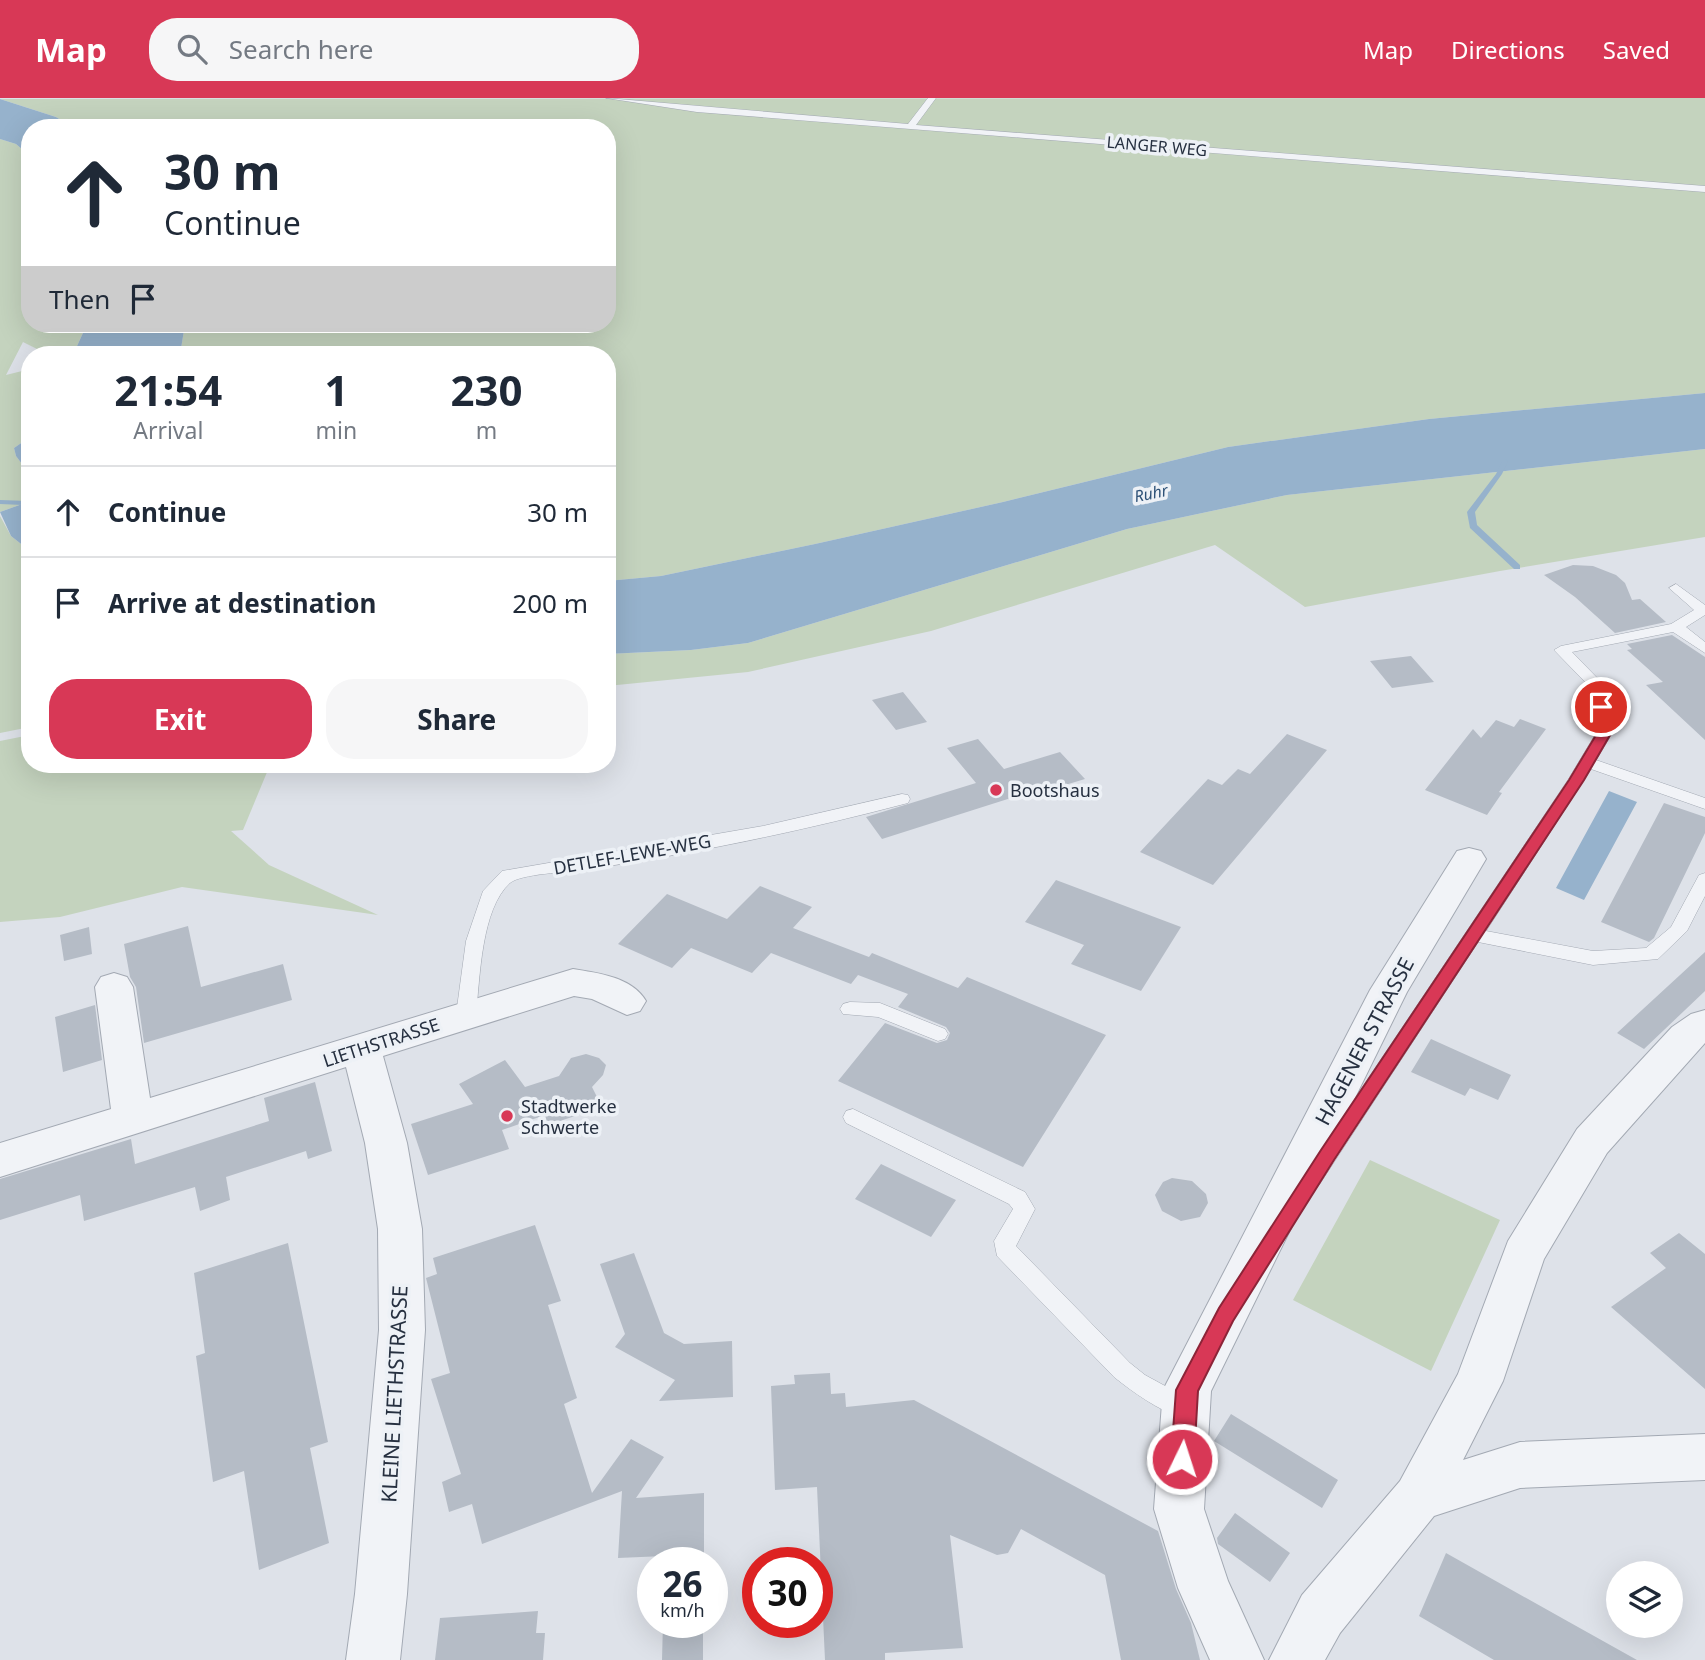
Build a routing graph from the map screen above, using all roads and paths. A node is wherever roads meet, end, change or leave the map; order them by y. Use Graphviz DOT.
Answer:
graph roads {
  1 [pos="610,98"];
  2 [pos="932,98"];
  3 [pos="910,127"];
  4 [pos="1705,190"];
  5 [pos="1676,588"];
  6 [pos="1676,627"];
  7 [pos="1705,649"];
  8 [pos="1587,762"];
  9 [pos="902,799"];
  10 [pos="1705,804"];
  11 [pos="1469,859"];
  12 [pos="1705,879"];
  13 [pos="1474,935"];
  14 [pos="114,988"];
  15 [pos="627,1001"];
  16 [pos="850,1009"];
  17 [pos="467,1015"];
  18 [pos="1705,1024"];
  19 [pos="938,1034"];
  20 [pos="364,1058"];
  21 [pos="853,1117"];
  22 [pos="133,1120"];
  23 [pos="0,1160"];
  24 [pos="1226,1315"];
  25 [pos="1186,1409"];
  26 [pos="1705,1457"];
  27 [pos="1418,1499"];
  28 [pos="373,1660"];
  29 [pos="1237,1660"];
  30 [pos="1296,1660"];
  1 -- 3 [label="lane, LANGER WEG"];
  2 -- 3 [label="lane"];
  3 -- 4 [label="lane, LANGER WEG"];
  5 -- 6 [label="lane"];
  6 -- 7 [label="lane"];
  6 -- 8 [label="lane"];
  8 -- 10 [label="lane"];
  8 -- 13 [label="lane"];
  9 -- 17 [label="lane, DETLEF-LEWE-WEG"];
  11 -- 24 [label="street, HAGENER STRASSE"];
  12 -- 13 [label="lane"];
  13 -- 24 [label="lane"];
  14 -- 22 [label="street"];
  15 -- 17 [label="street, LIETHSTRASSE"];
  16 -- 19 [label="lane"];
  17 -- 20 [label="street, LIETHSTRASSE"];
  18 -- 27 [label="street"];
  20 -- 22 [label="street, LIETHSTRASSE"];
  20 -- 28 [label="street, KLEINE LIETHSTRASSE"];
  21 -- 25 [label="lane"];
  22 -- 23 [label="street, LIETHSTRASSE"];
  24 -- 25 [label="street, HAGENER STRASSE"];
  25 -- 29 [label="street, HAGENER STRASSE"];
  26 -- 27 [label="street"];
  27 -- 30 [label="street"];
}
